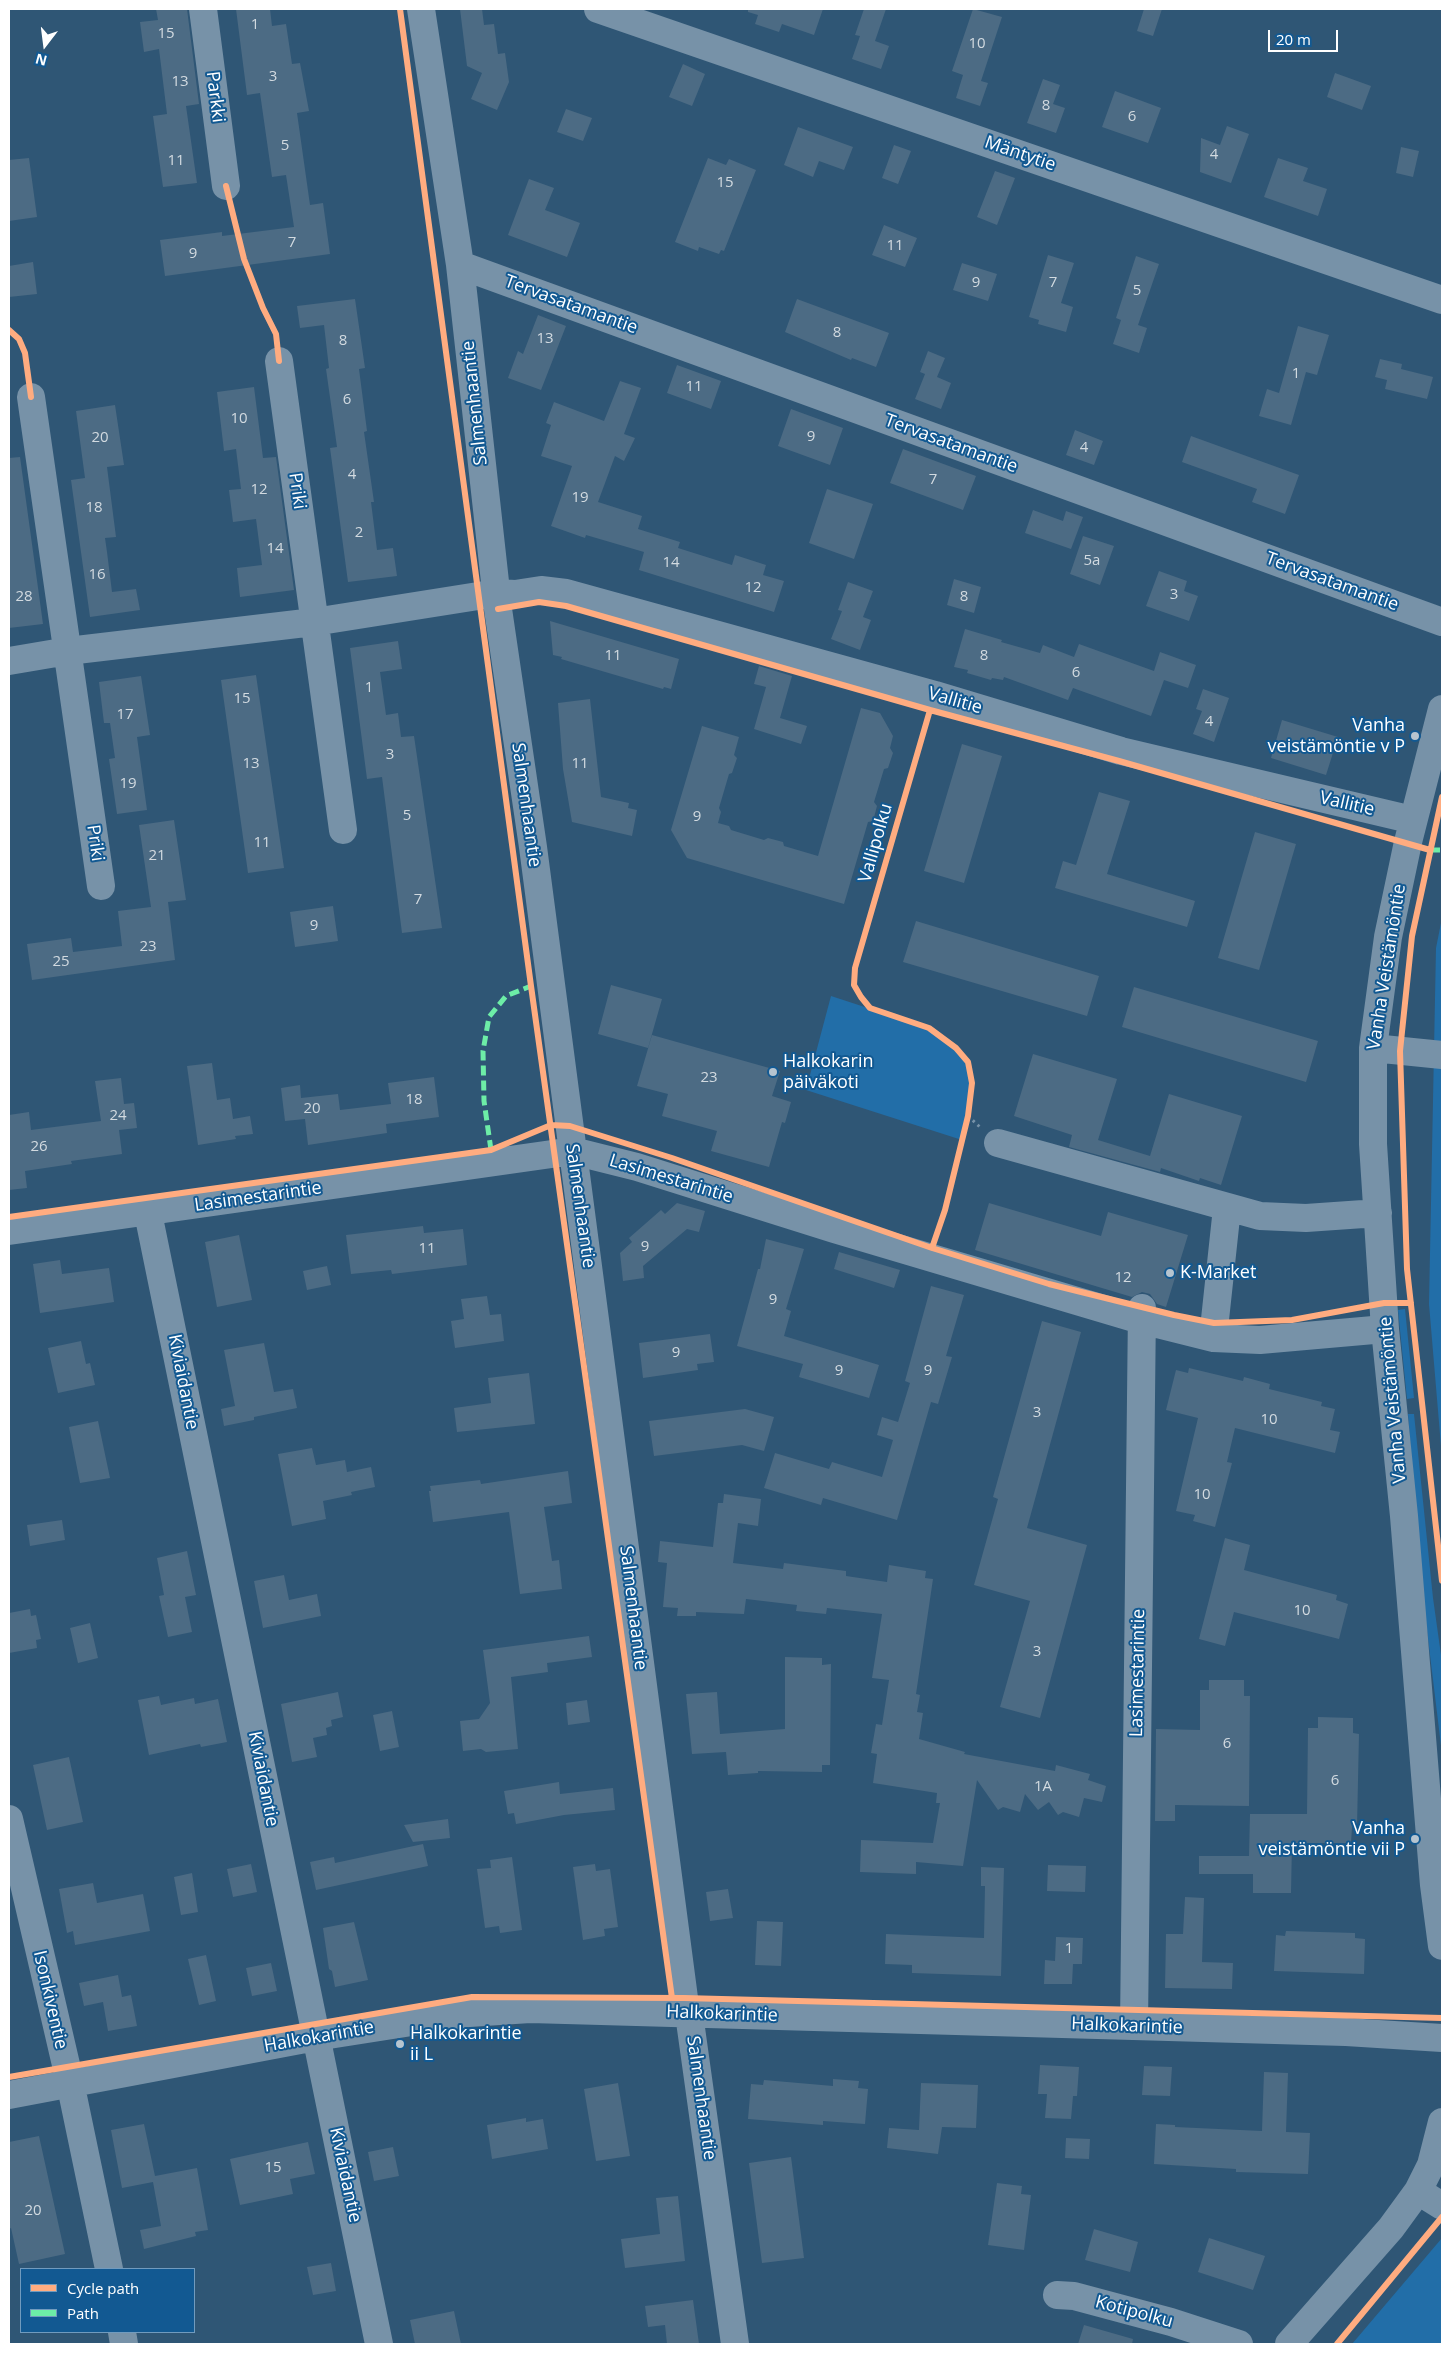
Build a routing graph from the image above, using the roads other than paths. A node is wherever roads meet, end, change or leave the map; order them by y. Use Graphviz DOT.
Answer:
graph roads {
  1 [pos="203,9"];
  2 [pos="421,9"];
  3 [pos="598,9"];
  4 [pos="226,186"];
  5 [pos="460,265"];
  6 [pos="1442,300"];
  7 [pos="279,361"];
  8 [pos="31,397"];
  9 [pos="497,593"];
  10 [pos="314,622"];
  11 [pos="1442,622"];
  12 [pos="68,651"];
  13 [pos="9,661"];
  14 [pos="1442,709"];
  15 [pos="1414,820"];
  16 [pos="343,830"];
  17 [pos="101,886"];
  18 [pos="1373,1048"];
  19 [pos="1442,1056"];
  20 [pos="998,1143"];
  21 [pos="573,1151"];
  22 [pos="1227,1208"];
  23 [pos="148,1213"];
  24 [pos="1378,1213"];
  25 [pos="9,1231"];
  26 [pos="1142,1314"];
  27 [pos="1386,1329"];
  28 [pos="1213,1338"];
  29 [pos="9,1819"];
  30 [pos="1442,1946"];
  31 [pos="688,2014"];
  32 [pos="1134,2026"];
  33 [pos="316,2037"];
  34 [pos="1442,2038"];
  35 [pos="70,2082"];
  36 [pos="9,2095"];
  37 [pos="1442,2122"];
  38 [pos="1418,2191"];
  39 [pos="1442,2206"];
  40 [pos="109,2268"];
  41 [pos="1057,2295"];
  42 [pos="379,2344"];
  43 [pos="735,2344"];
  44 [pos="1239,2344"];
  45 [pos="1289,2344"];
  1 -- 4 [label="street, Parkki"];
  2 -- 5 [label="street, Salmenhaantie"];
  3 -- 6 [label="street, Mäntytie"];
  5 -- 9 [label="street, Salmenhaantie"];
  5 -- 11 [label="street, Tervasatamantie"];
  7 -- 10 [label="street, Priki"];
  8 -- 12 [label="street, Priki"];
  9 -- 10 [label="street"];
  9 -- 15 [label="street, Vallitie"];
  9 -- 21 [label="street, Salmenhaantie"];
  10 -- 12 [label="street"];
  10 -- 16 [label="street, Priki"];
  12 -- 13 [label="street"];
  12 -- 17 [label="street, Priki"];
  14 -- 15 [label="street, Vanha Veistämöntie"];
  15 -- 18 [label="street, Vanha Veistämöntie"];
  18 -- 19 [label="street"];
  18 -- 24 [label="street, Vanha Veistämöntie"];
  20 -- 22 [label="street"];
  21 -- 23 [label="street, Lasimestarintie"];
  21 -- 26 [label="street, Lasimestarintie"];
  21 -- 31 [label="street, Salmenhaantie"];
  22 -- 24 [label="street"];
  22 -- 28 [label="street"];
  23 -- 25 [label="street, Lasimestarintie"];
  23 -- 33 [label="street, Kiviaidantie"];
  24 -- 27 [label="street, Vanha Veistämöntie"];
  26 -- 28 [label="street, Lasimestarintie"];
  26 -- 32 [label="street, Lasimestarintie"];
  27 -- 28 [label="street, Lasimestarintie"];
  27 -- 30 [label="street, Vanha Veistämöntie"];
  29 -- 35 [label="street, Isonkiventie"];
  31 -- 32 [label="street, Halkokarintie"];
  31 -- 33 [label="street, Halkokarintie"];
  31 -- 43 [label="street, Salmenhaantie"];
  32 -- 34 [label="street, Halkokarintie"];
  33 -- 35 [label="street, Halkokarintie"];
  33 -- 42 [label="street, Kiviaidantie"];
  35 -- 36 [label="street, Halkokarintie"];
  35 -- 40 [label="street, Isonkiventie"];
  37 -- 38 [label="street"];
  38 -- 39 [label="street"];
  38 -- 45 [label="street"];
  41 -- 44 [label="street, Kotipolku"];
}
